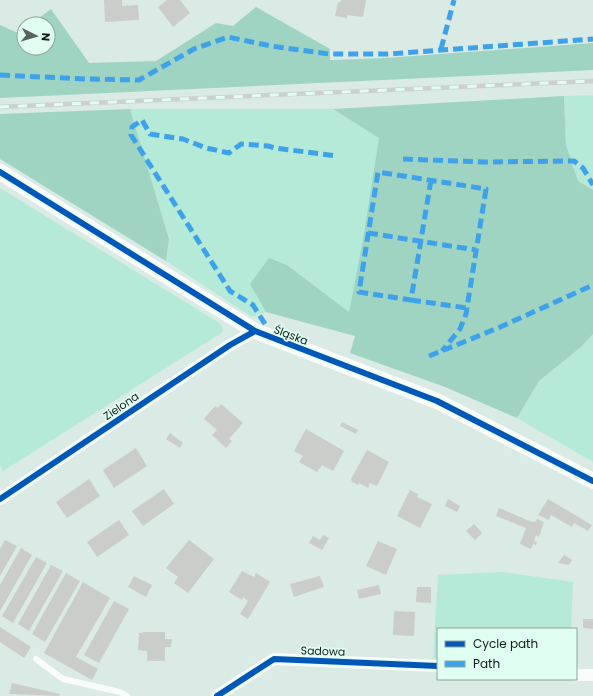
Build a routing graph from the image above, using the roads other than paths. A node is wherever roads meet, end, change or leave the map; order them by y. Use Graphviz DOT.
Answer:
graph roads {
  1 [pos="0,172"];
  2 [pos="255,331"];
  3 [pos="593,481"];
  4 [pos="0,499"];
  5 [pos="36,659"];
  6 [pos="437,666"];
  7 [pos="577,675"];
  8 [pos="593,675"];
  9 [pos="126,696"];
  10 [pos="217,696"];
  1 -- 2 [label="street, Śląska"];
  2 -- 3 [label="street, Śląska"];
  2 -- 4 [label="street, Zielona"];
  5 -- 9 [label="lane"];
  6 -- 10 [label="street, Sadowa"];
  7 -- 8 [label="street"];
}
